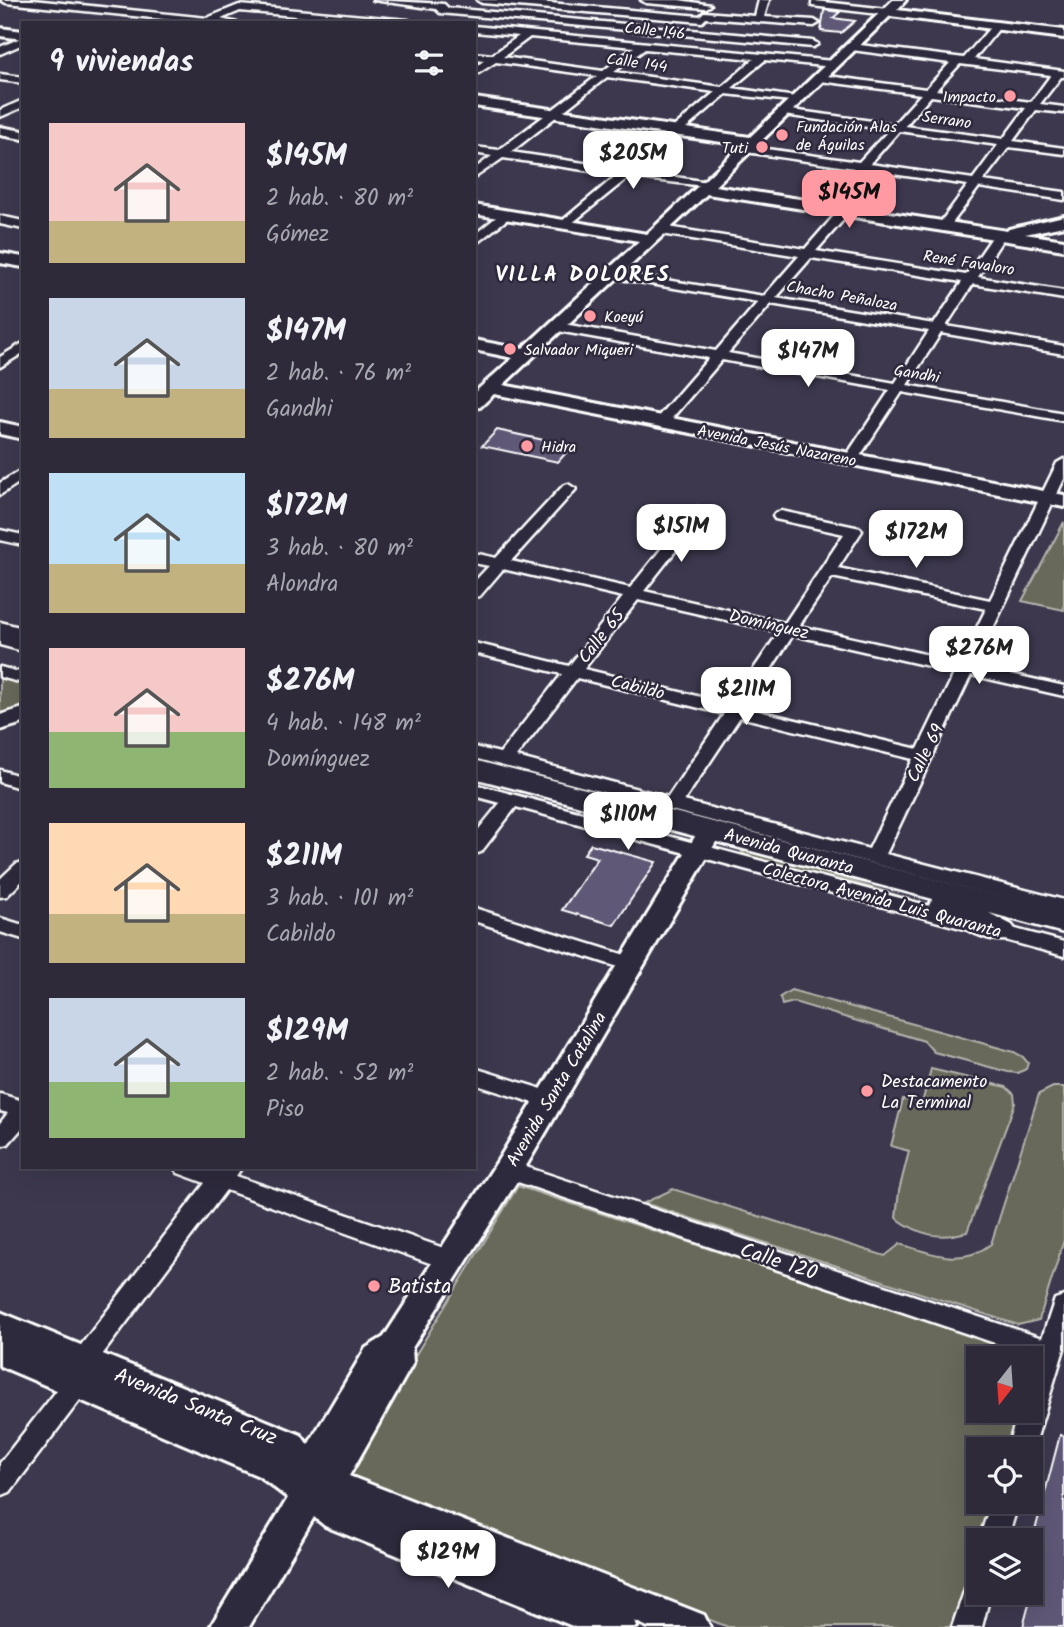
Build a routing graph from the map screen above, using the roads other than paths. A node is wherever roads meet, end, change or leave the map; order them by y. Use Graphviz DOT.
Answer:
graph roads {
  1 [pos="6,0"];
  2 [pos="379,0"];
  3 [pos="456,0"];
  4 [pos="482,0"];
  5 [pos="588,0"];
  6 [pos="646,0"];
  7 [pos="764,0"];
  8 [pos="900,0"];
  9 [pos="816,2"];
  10 [pos="579,8"];
  11 [pos="442,9"];
  12 [pos="312,10"];
  13 [pos="705,10"];
  14 [pos="887,12"];
  15 [pos="431,16"];
  16 [pos="759,19"];
  17 [pos="207,21"];
  18 [pos="296,21"];
  19 [pos="393,21"];
  20 [pos="566,22"];
  21 [pos="814,23"];
  22 [pos="996,26"];
  23 [pos="476,29"];
  24 [pos="0,32"];
  25 [pos="528,34"];
  26 [pos="698,34"];
  27 [pos="1064,34"];
  28 [pos="552,36"];
  29 [pos="21,37"];
  30 [pos="21,39"];
  31 [pos="813,44"];
  32 [pos="643,45"];
  33 [pos="852,47"];
  34 [pos="695,50"];
  35 [pos="0,51"];
  36 [pos="476,56"];
  37 [pos="763,57"];
  38 [pos="496,59"];
  39 [pos="812,61"];
  40 [pos="962,61"];
  41 [pos="833,64"];
  42 [pos="476,72"];
  43 [pos="1061,73"];
  44 [pos="608,74"];
  45 [pos="0,77"];
  46 [pos="820,78"];
  47 [pos="21,80"];
  48 [pos="723,90"];
  49 [pos="927,92"];
  50 [pos="796,100"];
  51 [pos="476,102"];
  52 [pos="21,105"];
  53 [pos="1033,106"];
  54 [pos="1064,110"];
  55 [pos="785,112"];
  56 [pos="0,114"];
  57 [pos="556,114"];
  58 [pos="896,128"];
  59 [pos="0,131"];
  60 [pos="677,131"];
  61 [pos="21,135"];
  62 [pos="1006,143"];
  63 [pos="749,146"];
  64 [pos="476,150"];
  65 [pos="1064,151"];
  66 [pos="503,154"];
  67 [pos="861,166"];
  68 [pos="629,173"];
  69 [pos="476,174"];
  70 [pos="976,183"];
  71 [pos="706,187"];
  72 [pos="1064,196"];
  73 [pos="824,208"];
  74 [pos="476,209"];
  75 [pos="845,211"];
  76 [pos="508,215"];
  77 [pos="0,220"];
  78 [pos="1064,221"];
  79 [pos="566,224"];
  80 [pos="21,225"];
  81 [pos="943,227"];
  82 [pos="1064,227"];
  83 [pos="657,234"];
  84 [pos="1006,236"];
  85 [pos="476,239"];
  86 [pos="1064,245"];
  87 [pos="808,254"];
  88 [pos="614,274"];
  89 [pos="972,281"];
  90 [pos="1064,295"];
  91 [pos="768,299"];
  92 [pos="558,327"];
  93 [pos="938,329"];
  94 [pos="0,342"];
  95 [pos="476,345"];
  96 [pos="21,347"];
  97 [pos="21,348"];
  98 [pos="1064,350"];
  99 [pos="526,355"];
  100 [pos="719,355"];
  101 [pos="0,363"];
  102 [pos="490,388"];
  103 [pos="898,388"];
  104 [pos="476,401"];
  105 [pos="1064,416"];
  106 [pos="661,422"];
  107 [pos="0,428"];
  108 [pos="21,433"];
  109 [pos="851,459"];
  110 [pos="1064,463"];
  111 [pos="21,474"];
  112 [pos="568,489"];
  113 [pos="0,490"];
  114 [pos="1055,499"];
  115 [pos="698,512"];
  116 [pos="781,516"];
  117 [pos="0,535"];
  118 [pos="21,540"];
  119 [pos="476,558"];
  120 [pos="500,564"];
  121 [pos="829,570"];
  122 [pos="476,590"];
  123 [pos="634,593"];
  124 [pos="996,606"];
  125 [pos="0,627"];
  126 [pos="788,628"];
  127 [pos="21,632"];
  128 [pos="0,637"];
  129 [pos="21,642"];
  130 [pos="476,648"];
  131 [pos="0,651"];
  132 [pos="21,656"];
  133 [pos="966,668"];
  134 [pos="574,671"];
  135 [pos="0,672"];
  136 [pos="21,677"];
  137 [pos="1064,691"];
  138 [pos="734,710"];
  139 [pos="21,716"];
  140 [pos="0,723"];
  141 [pos="476,753"];
  142 [pos="923,756"];
  143 [pos="504,760"];
  144 [pos="476,770"];
  145 [pos="0,776"];
  146 [pos="21,782"];
  147 [pos="476,790"];
  148 [pos="518,791"];
  149 [pos="673,804"];
  150 [pos="568,815"];
  151 [pos="710,832"];
  152 [pos="476,845"];
  153 [pos="878,866"];
  154 [pos="21,870"];
  155 [pos="0,891"];
  156 [pos="1064,907"];
  157 [pos="476,915"];
  158 [pos="1064,923"];
  159 [pos="0,925"];
  160 [pos="21,931"];
  161 [pos="1001,932"];
  162 [pos="1064,949"];
  163 [pos="631,964"];
  164 [pos="476,1077"];
  165 [pos="550,1100"];
  166 [pos="0,1102"];
  167 [pos="21,1110"];
  168 [pos="21,1113"];
  169 [pos="0,1138"];
  170 [pos="199,1169"];
  171 [pos="508,1170"];
  172 [pos="226,1173"];
  173 [pos="452,1261"];
  174 [pos="1064,1306"];
  175 [pos="0,1325"];
  176 [pos="1050,1351"];
  177 [pos="0,1352"];
  178 [pos="80,1372"];
  179 [pos="1025,1437"];
  180 [pos="0,1484"];
  181 [pos="314,1485"];
  182 [pos="973,1605"];
  183 [pos="229,1627"];
  184 [pos="618,1627"];
  185 [pos="691,1627"];
  186 [pos="967,1627"];
  1 -- 17 [label="street"];
  2 -- 11 [label="street"];
  3 -- 11 [label="street"];
  4 -- 10 [label="street"];
  5 -- 10 [label="street"];
  6 -- 13 [label="street"];
  7 -- 16 [label="street"];
  8 -- 14 [label="main road"];
  9 -- 14 [label="street"];
  9 -- 21 [label="street"];
  10 -- 13 [label="street"];
  10 -- 20 [label="street"];
  11 -- 15 [label="street"];
  11 -- 20 [label="street"];
  12 -- 17 [label="street"];
  12 -- 18 [label="street"];
  12 -- 19 [label="street"];
  13 -- 16 [label="street"];
  13 -- 26 [label="street"];
  14 -- 22 [label="main road"];
  14 -- 33 [label="main road"];
  16 -- 21 [label="street"];
  20 -- 26 [label="street"];
  20 -- 28 [label="street"];
  21 -- 31 [label="street"];
  22 -- 27 [label="main road"];
  22 -- 40 [label="street"];
  23 -- 25 [label="street, Calle 146"];
  24 -- 29 [label="main road"];
  25 -- 28 [label="street, Calle 146"];
  25 -- 38 [label="street"];
  26 -- 31 [label="street"];
  26 -- 34 [label="street"];
  28 -- 32 [label="street, Calle 146"];
  30 -- 35 [label="street"];
  31 -- 39 [label="street"];
  32 -- 34 [label="street, Calle 146"];
  32 -- 44 [label="street"];
  33 -- 40 [label="street"];
  33 -- 41 [label="main road"];
  34 -- 37 [label="street, Calle 146"];
  36 -- 38 [label="street, Calle 144"];
  37 -- 39 [label="street, Calle 146"];
  37 -- 48 [label="street"];
  38 -- 42 [label="street"];
  38 -- 44 [label="street, Calle 144"];
  39 -- 41 [label="street, Calle 146"];
  40 -- 43 [label="street"];
  40 -- 49 [label="street"];
  41 -- 46 [label="main road"];
  43 -- 53 [label="street"];
  44 -- 48 [label="street, Calle 144"];
  44 -- 57 [label="street"];
  45 -- 47 [label="street"];
  46 -- 49 [label="street"];
  46 -- 50 [label="main road"];
  48 -- 50 [label="street, Calle 144"];
  48 -- 60 [label="street"];
  49 -- 53 [label="street"];
  49 -- 58 [label="street"];
  50 -- 55 [label="main road"];
  51 -- 57 [label="main road"];
  52 -- 56 [label="street"];
  53 -- 54 [label="street"];
  53 -- 62 [label="street"];
  55 -- 58 [label="street, Serrano"];
  55 -- 63 [label="main road"];
  57 -- 60 [label="main road"];
  57 -- 66 [label="street"];
  58 -- 62 [label="street, Serrano"];
  58 -- 67 [label="street"];
  59 -- 61 [label="main road"];
  60 -- 63 [label="main road"];
  60 -- 68 [label="street"];
  62 -- 65 [label="street, Serrano"];
  62 -- 70 [label="street"];
  63 -- 67 [label="street"];
  63 -- 71 [label="main road"];
  64 -- 66 [label="street"];
  66 -- 68 [label="street"];
  66 -- 69 [label="street"];
  67 -- 70 [label="street"];
  67 -- 73 [label="street"];
  68 -- 71 [label="street"];
  68 -- 79 [label="street"];
  70 -- 72 [label="street"];
  70 -- 81 [label="street"];
  71 -- 73 [label="main road"];
  71 -- 83 [label="main road"];
  73 -- 75 [label="main road"];
  74 -- 76 [label="main road"];
  75 -- 81 [label="main road"];
  75 -- 87 [label="street"];
  76 -- 79 [label="main road"];
  76 -- 85 [label="street"];
  77 -- 80 [label="street"];
  78 -- 84 [label="main road"];
  79 -- 83 [label="main road"];
  81 -- 84 [label="main road"];
  82 -- 84 [label="main road"];
  83 -- 87 [label="street, René Favaloro"];
  83 -- 88 [label="main road"];
  84 -- 86 [label="main road"];
  84 -- 89 [label="street"];
  87 -- 89 [label="street, René Favaloro"];
  87 -- 91 [label="street"];
  88 -- 91 [label="street, Chacho Peñaloza"];
  88 -- 92 [label="main road"];
  89 -- 90 [label="street, René Favaloro"];
  89 -- 93 [label="street"];
  91 -- 93 [label="street, Chacho Peñaloza"];
  91 -- 100 [label="street"];
  92 -- 99 [label="main road"];
  92 -- 100 [label="street, Gandhi"];
  93 -- 98 [label="street, Chacho Peñaloza"];
  93 -- 103 [label="street"];
  94 -- 96 [label="street"];
  95 -- 99 [label="main road"];
  97 -- 101 [label="street"];
  99 -- 102 [label="main road"];
  100 -- 103 [label="street, Gandhi"];
  100 -- 106 [label="street"];
  102 -- 104 [label="main road"];
  102 -- 106 [label="main road, Avenida Jesús Nazareno"];
  103 -- 105 [label="street, Gandhi"];
  103 -- 109 [label="street"];
  106 -- 109 [label="main road, Avenida Jesús Nazareno"];
  107 -- 108 [label="main road"];
  109 -- 114 [label="main road, Avenida Jesús Nazareno"];
  110 -- 114 [label="street, Calle 69"];
  111 -- 113 [label="street"];
  112 -- 120 [label="street"];
  114 -- 124 [label="street, Calle 69"];
  115 -- 123 [label="street, Calle 65"];
  116 -- 121 [label="street"];
  117 -- 118 [label="street"];
  119 -- 120 [label="street, Domínguez"];
  120 -- 122 [label="street"];
  120 -- 123 [label="street, Domínguez"];
  121 -- 124 [label="street"];
  121 -- 126 [label="street"];
  123 -- 126 [label="street, Domínguez"];
  123 -- 134 [label="street, Calle 65"];
  124 -- 133 [label="street, Calle 69"];
  125 -- 127 [label="street"];
  126 -- 133 [label="street, Domínguez"];
  126 -- 138 [label="street"];
  128 -- 129 [label="highway"];
  130 -- 134 [label="street, Cabildo"];
  131 -- 132 [label="highway"];
  133 -- 137 [label="street, Domínguez"];
  133 -- 142 [label="street, Calle 69"];
  134 -- 138 [label="street, Cabildo"];
  134 -- 143 [label="street, Calle 65"];
  135 -- 136 [label="street"];
  138 -- 142 [label="street, Cabildo"];
  138 -- 149 [label="street"];
  139 -- 140 [label="main road"];
  141 -- 143 [label="street"];
  142 -- 153 [label="street, Calle 69"];
  143 -- 149 [label="street"];
  144 -- 148 [label="highway, Avenida Quaranta"];
  145 -- 146 [label="street"];
  147 -- 148 [label="street"];
  148 -- 150 [label="highway"];
  148 -- 151 [label="highway, Avenida Quaranta"];
  148 -- 152 [label="street"];
  149 -- 151 [label="street"];
  150 -- 151 [label="street"];
  151 -- 153 [label="highway, Avenida Quaranta"];
  151 -- 161 [label="street, Colectora Avenida Luis Quaranta"];
  151 -- 163 [label="main road, Avenida Santa Catalina"];
  153 -- 156 [label="street"];
  153 -- 158 [label="highway, Avenida Quaranta"];
  153 -- 161 [label="highway"];
  154 -- 155 [label="street"];
  157 -- 163 [label="street"];
  159 -- 160 [label="street"];
  161 -- 162 [label="street, Colectora Avenida Luis Quaranta"];
  163 -- 165 [label="main road, Avenida Santa Catalina"];
  164 -- 165 [label="street"];
  165 -- 171 [label="main road, Avenida Santa Catalina"];
  166 -- 167 [label="street"];
  168 -- 169 [label="street"];
  170 -- 172 [label="street"];
  171 -- 173 [label="main road, Avenida Santa Catalina"];
  171 -- 176 [label="street, Calle 120"];
  172 -- 173 [label="street"];
  172 -- 178 [label="street"];
  173 -- 181 [label="main road, Avenida Santa Catalina"];
  174 -- 176 [label="street"];
  175 -- 178 [label="main road, Avenida Santa Cruz"];
  176 -- 179 [label="street"];
  177 -- 178 [label="main road, Avenida Santa Cruz"];
  178 -- 180 [label="street"];
  178 -- 181 [label="main road, Avenida Santa Cruz"];
  181 -- 183 [label="main road, Avenida Santa Catalina"];
  181 -- 184 [label="main road, Avenida Santa Cruz"];
  181 -- 185 [label="main road, Avenida Santa Cruz"];
  182 -- 186 [label="street"];
}
